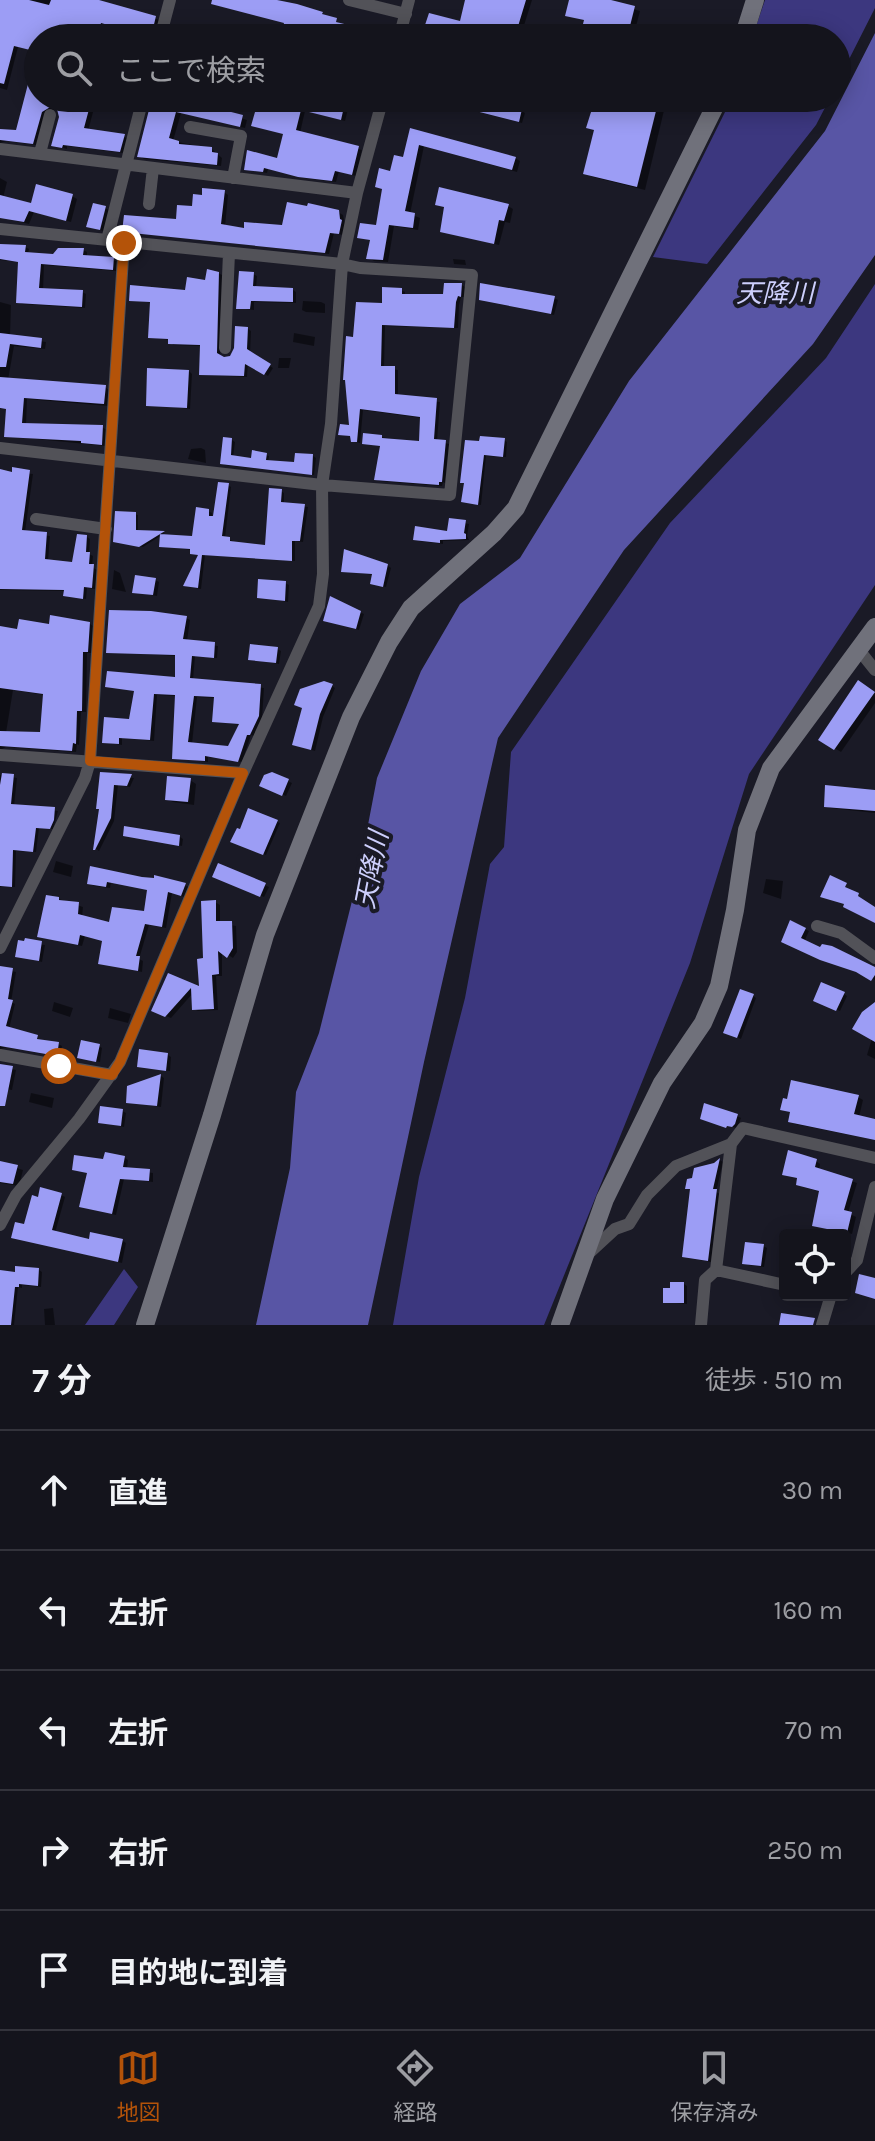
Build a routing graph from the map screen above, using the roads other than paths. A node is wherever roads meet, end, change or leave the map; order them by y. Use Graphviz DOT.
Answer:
graph roads {
  1 [pos="170,0"];
  2 [pos="349,0"];
  3 [pos="409,0"];
  4 [pos="755,0"];
  5 [pos="406,14"];
  6 [pos="164,24"];
  7 [pos="403,24"];
  8 [pos="747,24"];
  9 [pos="139,112"];
  10 [pos="379,112"];
  11 [pos="712,112"];
  12 [pos="50,115"];
  13 [pos="190,127"];
  14 [pos="0,149"];
  15 [pos="40,153"];
  16 [pos="124,165"];
  17 [pos="153,168"];
  18 [pos="233,178"];
  19 [pos="357,193"];
  20 [pos="149,204"];
  21 [pos="0,229"];
  22 [pos="107,240"];
  23 [pos="124,243"];
  24 [pos="229,253"];
  25 [pos="342,264"];
  26 [pos="225,348"];
  27 [pos="0,448"];
  28 [pos="110,462"];
  29 [pos="322,485"];
  30 [pos="36,519"];
  31 [pos="106,529"];
  32 [pos="875,627"];
  33 [pos="859,650"];
  34 [pos="875,670"];
  35 [pos="0,755"];
  36 [pos="90,761"];
  37 [pos="243,773"];
  38 [pos="817,926"];
  39 [pos="0,948"];
  40 [pos="875,958"];
  41 [pos="0,1055"];
  42 [pos="112,1075"];
  43 [pos="731,1144"];
  44 [pos="875,1158"];
  45 [pos="875,1187"];
  46 [pos="0,1225"];
  47 [pos="584,1257"];
  48 [pos="851,1266"];
  49 [pos="716,1270"];
  50 [pos="779,1284"];
  51 [pos="829,1301"];
  52 [pos="145,1325"];
  53 [pos="560,1325"];
  54 [pos="701,1325"];
  55 [pos="822,1325"];
  1 -- 6 [label="street"];
  2 -- 5 [label="street"];
  3 -- 5 [label="street"];
  4 -- 8 [label="street"];
  5 -- 7 [label="street"];
  9 -- 16 [label="street"];
  10 -- 19 [label="street"];
  11 -- 52 [label="street"];
  12 -- 15 [label="street"];
  13 -- 18 [label="street"];
  14 -- 15 [label="street"];
  15 -- 16 [label="street"];
  16 -- 17 [label="street"];
  16 -- 22 [label="street"];
  17 -- 18 [label="street"];
  17 -- 20 [label="street"];
  18 -- 19 [label="street"];
  19 -- 25 [label="street"];
  21 -- 22 [label="street"];
  22 -- 23 [label="street"];
  23 -- 24 [label="street"];
  23 -- 28 [label="street"];
  24 -- 25 [label="street"];
  24 -- 26 [label="street"];
  25 -- 29 [label="street"];
  25 -- 29 [label="street"];
  27 -- 28 [label="street"];
  28 -- 29 [label="street"];
  28 -- 31 [label="street"];
  29 -- 37 [label="street"];
  30 -- 31 [label="street"];
  31 -- 36 [label="street"];
  32 -- 33 [label="street"];
  33 -- 34 [label="street"];
  33 -- 47 [label="street"];
  35 -- 36 [label="street"];
  36 -- 37 [label="street"];
  36 -- 39 [label="street"];
  37 -- 42 [label="street"];
  38 -- 40 [label="street"];
  41 -- 42 [label="street"];
  42 -- 46 [label="street"];
  43 -- 44 [label="street"];
  43 -- 47 [label="street"];
  43 -- 49 [label="street"];
  45 -- 48 [label="street"];
  47 -- 53 [label="street"];
  49 -- 50 [label="street"];
  49 -- 54 [label="street"];
  51 -- 55 [label="street"];
}
